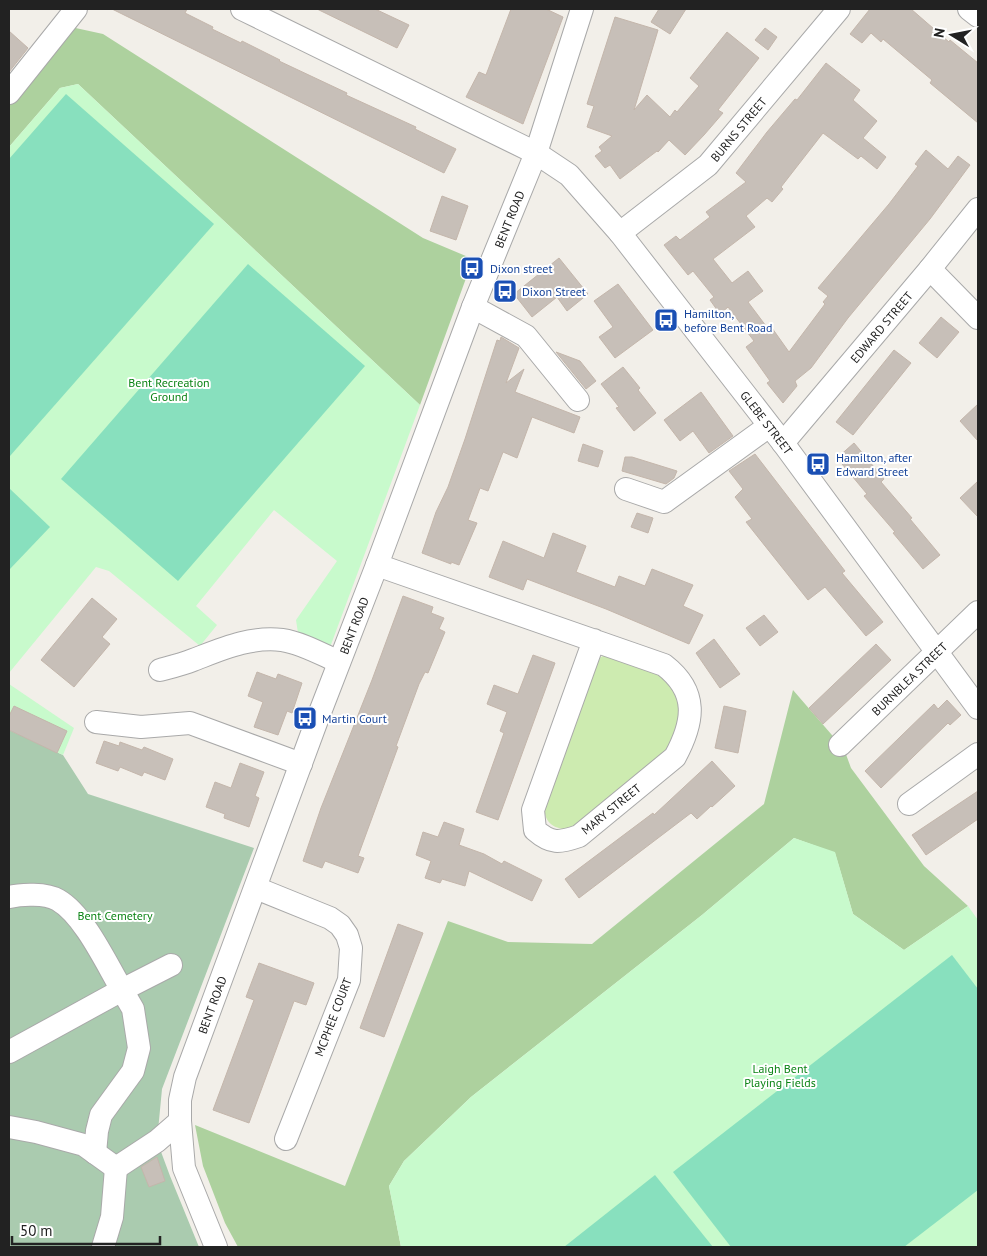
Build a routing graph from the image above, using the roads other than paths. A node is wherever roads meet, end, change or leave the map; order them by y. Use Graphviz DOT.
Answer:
graph roads {
  1 [pos="76,9"];
  2 [pos="242,9"];
  3 [pos="582,9"];
  4 [pos="839,9"];
  5 [pos="969,9"];
  6 [pos="978,16"];
  7 [pos="9,93"];
  8 [pos="536,153"];
  9 [pos="978,209"];
  10 [pos="620,233"];
  11 [pos="930,269"];
  12 [pos="473,308"];
  13 [pos="978,318"];
  14 [pos="578,400"];
  15 [pos="776,435"];
  16 [pos="626,489"];
  17 [pos="377,565"];
  18 [pos="978,612"];
  19 [pos="594,640"];
  20 [pos="937,652"];
  21 [pos="339,662"];
  22 [pos="160,670"];
  23 [pos="978,708"];
  24 [pos="96,722"];
  25 [pos="840,745"];
  26 [pos="978,754"];
  27 [pos="301,764"];
  28 [pos="909,804"];
  29 [pos="256,888"];
  30 [pos="9,898"];
  31 [pos="171,965"];
  32 [pos="122,990"];
  33 [pos="9,1052"];
  34 [pos="180,1121"];
  35 [pos="9,1127"];
  36 [pos="286,1139"];
  37 [pos="95,1153"];
  38 [pos="116,1168"];
  39 [pos="103,1247"];
  40 [pos="216,1247"];
  1 -- 7 [label="street"];
  2 -- 8 [label="street"];
  3 -- 8 [label="street, BENT ROAD"];
  4 -- 10 [label="street, BURNS STREET"];
  5 -- 6 [label="street"];
  8 -- 10 [label="street, GLEBE STREET"];
  8 -- 12 [label="street, BENT ROAD"];
  9 -- 11 [label="street, EDWARD STREET"];
  10 -- 15 [label="street, GLEBE STREET"];
  11 -- 13 [label="street"];
  11 -- 15 [label="street, EDWARD STREET"];
  12 -- 14 [label="street"];
  12 -- 17 [label="street, BENT ROAD"];
  15 -- 16 [label="street, EDWARD STREET"];
  15 -- 20 [label="street, GLEBE STREET"];
  17 -- 19 [label="street, MARY STREET"];
  17 -- 21 [label="street, BENT ROAD"];
  18 -- 20 [label="street, BURNBLEA STREET"];
  19 -- 19 [label="street, MARY STREET"];
  20 -- 23 [label="street, GLEBE STREET"];
  20 -- 25 [label="street, BURNBLEA STREET"];
  21 -- 22 [label="street"];
  21 -- 27 [label="street, BENT ROAD"];
  24 -- 27 [label="street"];
  26 -- 28 [label="street"];
  27 -- 29 [label="street, BENT ROAD"];
  29 -- 34 [label="street, BENT ROAD"];
  29 -- 36 [label="street, MCPHEE COURT"];
  30 -- 32 [label="street"];
  31 -- 32 [label="street"];
  32 -- 33 [label="street"];
  32 -- 37 [label="street"];
  34 -- 38 [label="street"];
  34 -- 40 [label="street, BENT ROAD"];
  35 -- 37 [label="street"];
  37 -- 38 [label="street"];
  38 -- 39 [label="street"];
}
